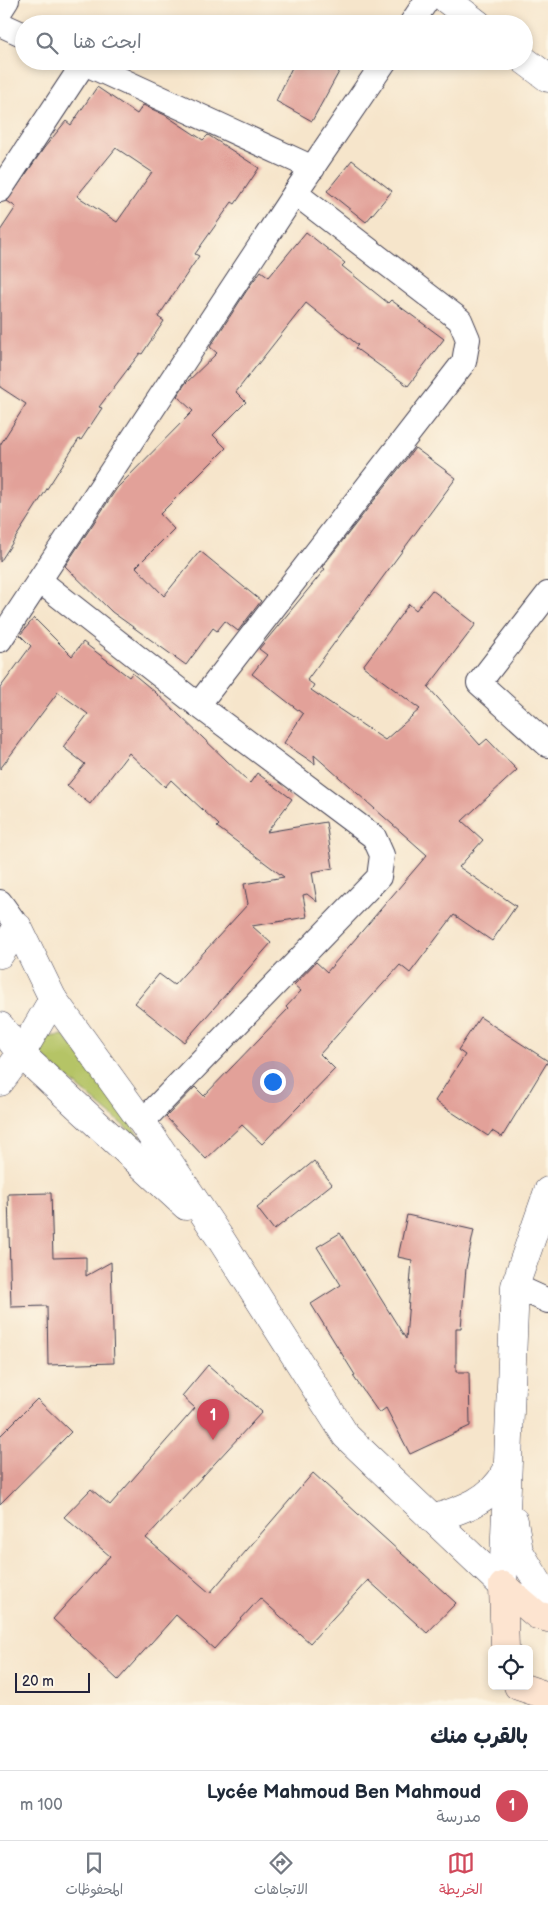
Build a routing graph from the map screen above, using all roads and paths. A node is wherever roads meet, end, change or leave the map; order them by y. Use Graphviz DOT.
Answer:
graph roads {
  1 [pos="7,0"];
  2 [pos="427,0"];
  3 [pos="448,0"];
  4 [pos="0,11"];
  5 [pos="417,15"];
  6 [pos="467,15"];
  7 [pos="0,24"];
  8 [pos="15,31"];
  9 [pos="533,67"];
  10 [pos="77,70"];
  11 [pos="99,70"];
  12 [pos="379,70"];
  13 [pos="548,78"];
  14 [pos="313,168"];
  15 [pos="0,190"];
  16 [pos="296,193"];
  17 [pos="40,581"];
  18 [pos="548,594"];
  19 [pos="0,640"];
  20 [pos="198,705"];
  21 [pos="548,745"];
  22 [pos="0,902"];
  23 [pos="18,928"];
  24 [pos="0,954"];
  25 [pos="53,999"];
  26 [pos="0,1026"];
  27 [pos="21,1054"];
  28 [pos="0,1082"];
  29 [pos="142,1122"];
  30 [pos="548,1191"];
  31 [pos="220,1238"];
  32 [pos="515,1286"];
  33 [pos="548,1301"];
  34 [pos="506,1472"];
  35 [pos="432,1519"];
  36 [pos="502,1586"];
  37 [pos="548,1600"];
  38 [pos="548,1618"];
  39 [pos="505,1645"];
  40 [pos="508,1690"];
  41 [pos="530,1690"];
  42 [pos="548,1696"];
  43 [pos="510,1705"];
  1 -- 4 [label="street"];
  2 -- 5 [label="street"];
  3 -- 6 [label="street"];
  7 -- 8 [label="street"];
  9 -- 13 [label="street"];
  10 -- 15 [label="street"];
  11 -- 14 [label="street"];
  12 -- 14 [label="street"];
  14 -- 16 [label="street"];
  16 -- 17 [label="street"];
  16 -- 20 [label="street"];
  17 -- 19 [label="street"];
  17 -- 20 [label="street"];
  18 -- 21 [label="street"];
  20 -- 29 [label="street"];
  22 -- 23 [label="street"];
  23 -- 24 [label="street"];
  23 -- 25 [label="street"];
  25 -- 27 [label="street"];
  25 -- 29 [label="street"];
  26 -- 27 [label="street"];
  27 -- 28 [label="street"];
  27 -- 31 [label="street"];
  29 -- 31 [label="street"];
  30 -- 32 [label="street"];
  31 -- 35 [label="street"];
  32 -- 33 [label="street"];
  32 -- 34 [label="street"];
  34 -- 35 [label="street"];
  34 -- 36 [label="street"];
  34 -- 37 [label="street"];
  35 -- 36 [label="street"];
  36 -- 38 [label="main road"];
  36 -- 39 [label="main road"];
  40 -- 43 [label="main road"];
  41 -- 42 [label="main road"];
}
